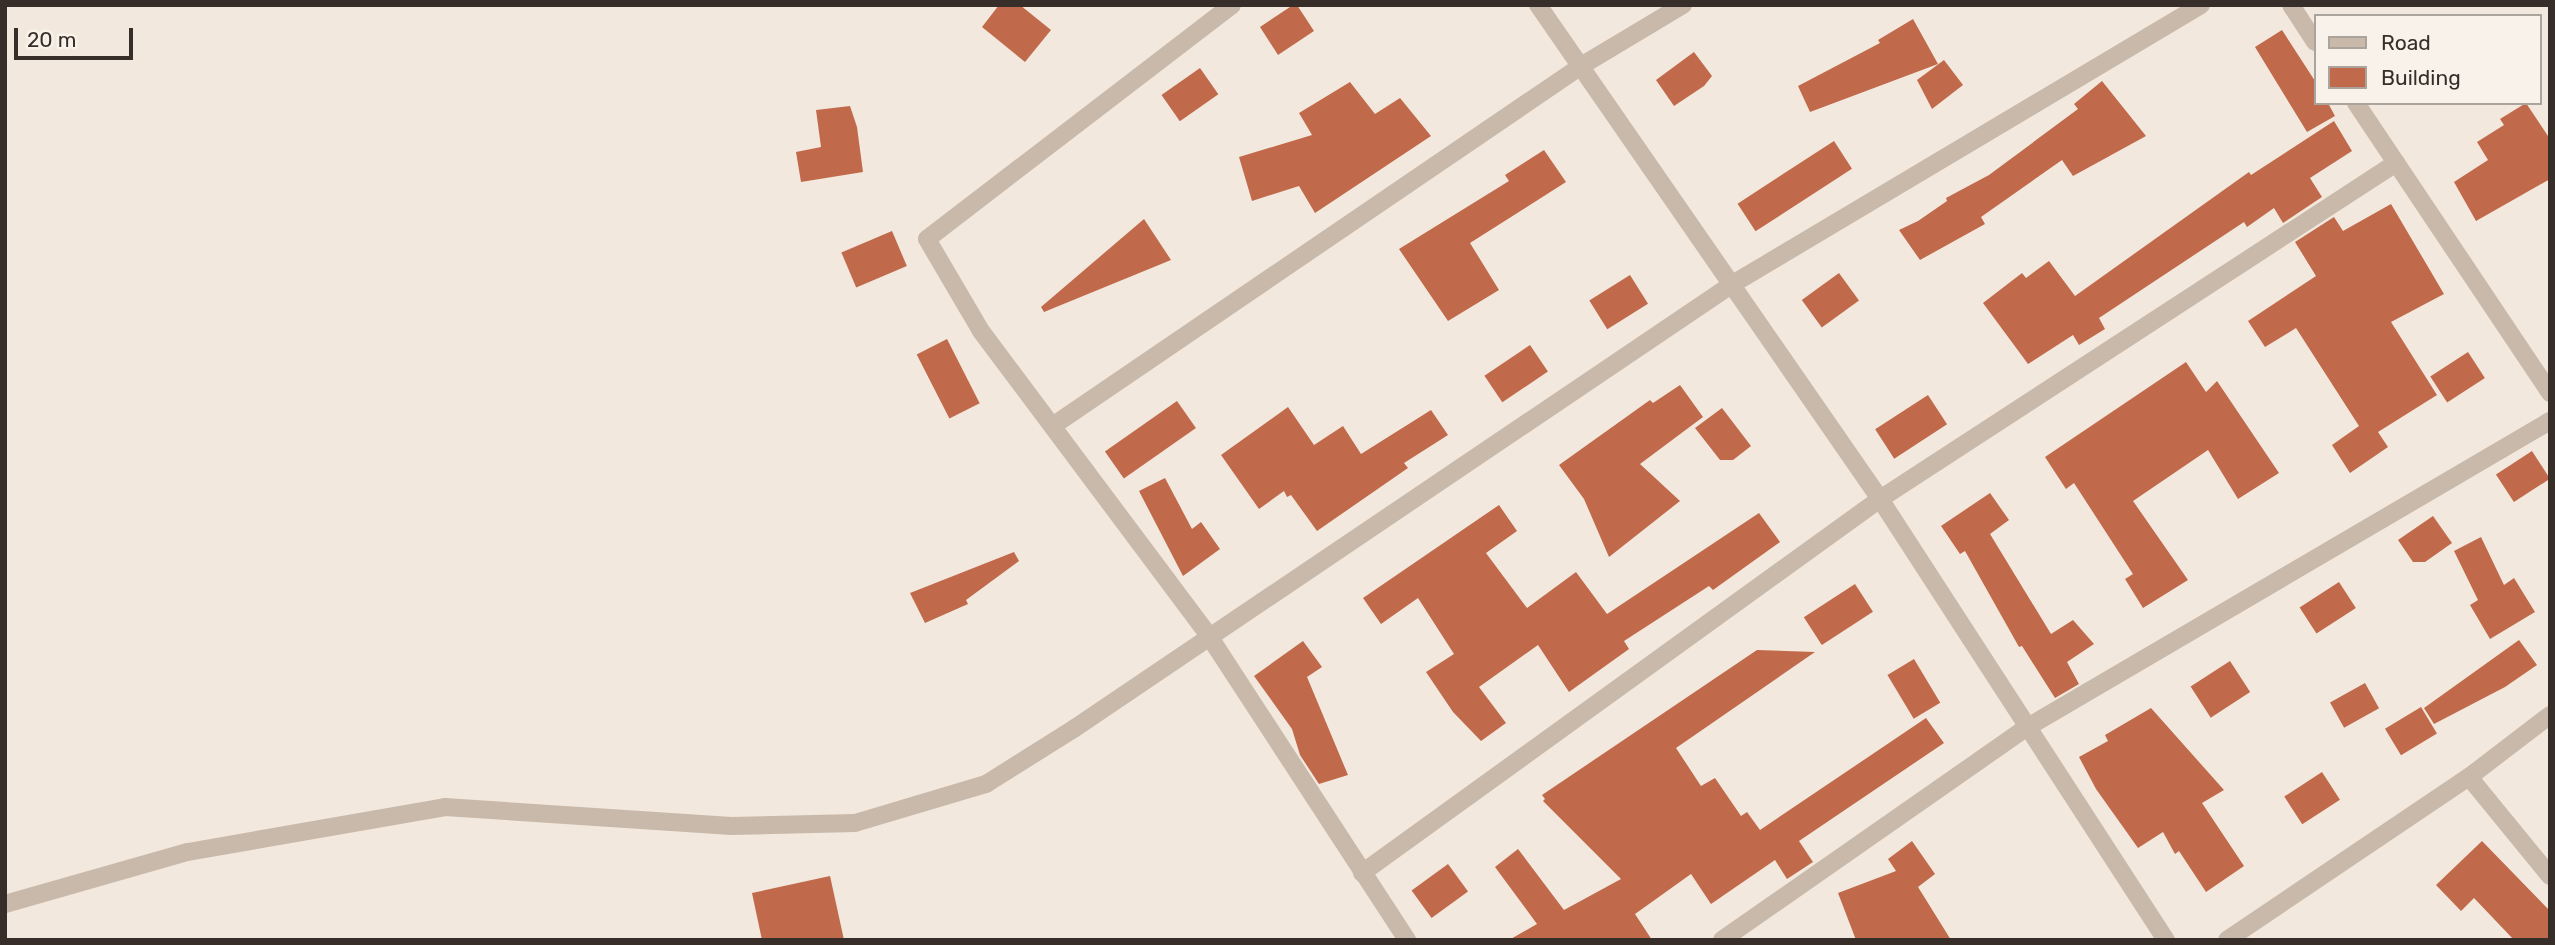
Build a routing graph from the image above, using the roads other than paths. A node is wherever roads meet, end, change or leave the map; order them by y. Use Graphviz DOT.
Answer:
graph roads {
  1 [pos="1232,5"];
  2 [pos="1538,5"];
  3 [pos="1683,5"];
  4 [pos="2201,5"];
  5 [pos="2291,5"];
  6 [pos="2314,40"];
  7 [pos="1581,66"];
  8 [pos="2357,105"];
  9 [pos="2396,163"];
  10 [pos="1731,285"];
  11 [pos="2550,393"];
  12 [pos="2550,421"];
  13 [pos="1054,425"];
  14 [pos="1880,499"];
  15 [pos="1209,636"];
  16 [pos="2550,715"];
  17 [pos="2026,728"];
  18 [pos="2469,777"];
  19 [pos="1362,873"];
  20 [pos="2550,876"];
  21 [pos="5,904"];
  22 [pos="1407,940"];
  23 [pos="1722,940"];
  24 [pos="2166,940"];
  25 [pos="2227,940"];
  1 -- 13 [label="street"];
  2 -- 7 [label="street"];
  3 -- 7 [label="street"];
  4 -- 10 [label="street"];
  5 -- 6 [label="street"];
  7 -- 10 [label="street"];
  7 -- 13 [label="street"];
  8 -- 9 [label="street"];
  9 -- 11 [label="street"];
  9 -- 14 [label="street"];
  10 -- 14 [label="street"];
  10 -- 15 [label="street"];
  12 -- 17 [label="street"];
  13 -- 15 [label="street"];
  14 -- 17 [label="street"];
  14 -- 19 [label="street"];
  15 -- 19 [label="street"];
  15 -- 21 [label="street"];
  16 -- 18 [label="street"];
  17 -- 23 [label="street"];
  17 -- 24 [label="street"];
  18 -- 20 [label="street"];
  18 -- 25 [label="street"];
  19 -- 22 [label="street"];
}
